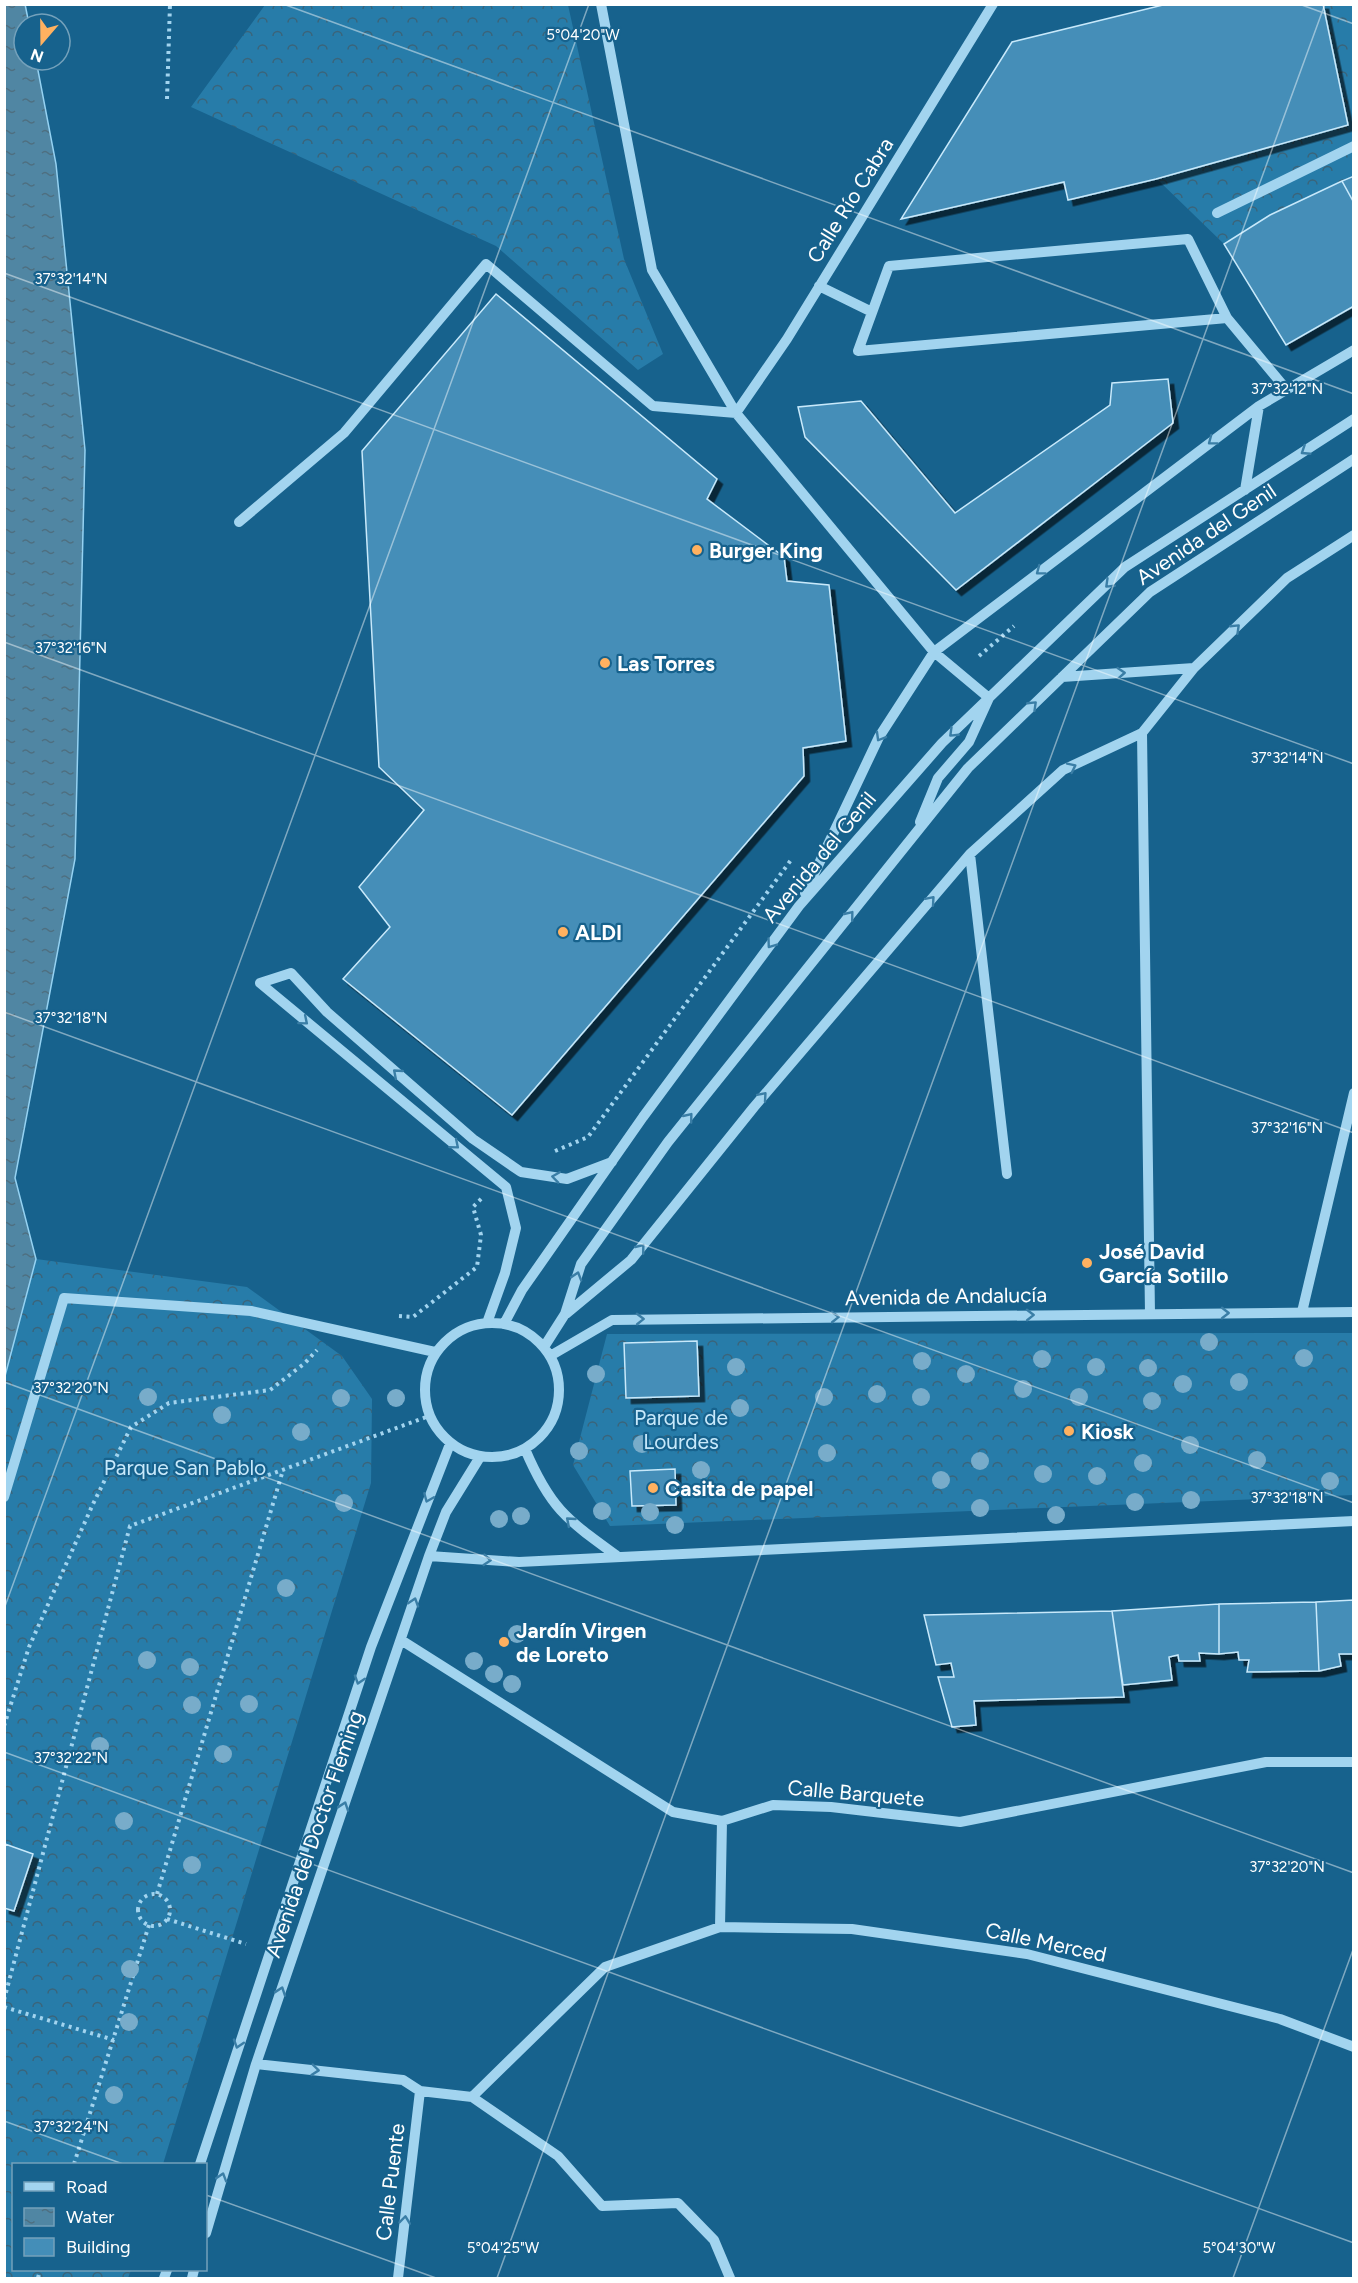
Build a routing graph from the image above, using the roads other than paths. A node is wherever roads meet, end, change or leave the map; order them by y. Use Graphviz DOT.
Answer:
graph roads {
  1 [pos="601,4"];
  2 [pos="993,4"];
  3 [pos="1353,146"];
  4 [pos="1217,213"];
  5 [pos="819,286"];
  6 [pos="872,312"];
  7 [pos="1227,318"];
  8 [pos="1353,350"];
  9 [pos="1286,389"];
  10 [pos="1259,406"];
  11 [pos="736,413"];
  12 [pos="1353,419"];
  13 [pos="1353,459"];
  14 [pos="1245,490"];
  15 [pos="239,522"];
  16 [pos="1353,536"];
  17 [pos="934,652"];
  18 [pos="1194,668"];
  19 [pos="1062,677"];
  20 [pos="989,698"];
  21 [pos="1143,733"];
  22 [pos="915,833"];
  23 [pos="970,854"];
  24 [pos="799,906"];
  25 [pos="1353,1093"];
  26 [pos="612,1162"];
  27 [pos="1007,1174"];
  28 [pos="1302,1312"];
  29 [pos="1353,1312"];
  30 [pos="566,1314"];
  31 [pos="1150,1314"];
  32 [pos="487,1323"];
  33 [pos="504,1324"];
  34 [pos="435,1352"];
  35 [pos="547,1352"];
  36 [pos="450,1444"];
  37 [pos="525,1449"];
  38 [pos="480,1457"];
  39 [pos="4,1497"];
  40 [pos="1353,1521"];
  41 [pos="429,1556"];
  42 [pos="617,1556"];
  43 [pos="401,1640"];
  44 [pos="1353,1762"];
  45 [pos="722,1821"];
  46 [pos="720,1927"];
  47 [pos="1353,2047"];
  48 [pos="256,2064"];
  49 [pos="420,2091"];
  50 [pos="472,2097"];
  51 [pos="200,2163"];
  52 [pos="207,2230"];
  53 [pos="398,2278"];
  54 [pos="730,2278"];
  1 -- 11 [label="street"];
  2 -- 5 [label="street, Calle Río Cabra"];
  3 -- 4 [label="street"];
  5 -- 6 [label="street"];
  5 -- 11 [label="street, Calle Río Cabra"];
  6 -- 7 [label="street"];
  6 -- 7 [label="street"];
  7 -- 9 [label="street"];
  8 -- 9 [label="street"];
  9 -- 10 [label="street"];
  10 -- 14 [label="street, Avenida del Genil"];
  10 -- 17 [label="street, one-way"];
  11 -- 15 [label="street"];
  11 -- 17 [label="street"];
  12 -- 14 [label="street, Avenida del Genil, one-way"];
  13 -- 19 [label="street, Avenida del Genil"];
  14 -- 20 [label="street, Avenida del Genil, one-way"];
  18 -- 16 [label="street, one-way"];
  17 -- 20 [label="street"];
  17 -- 24 [label="street, one-way"];
  19 -- 18 [label="street, one-way"];
  18 -- 21 [label="street"];
  22 -- 19 [label="street, Avenida del Genil, one-way"];
  20 -- 22 [label="street"];
  20 -- 24 [label="street, Avenida del Genil, one-way"];
  23 -- 21 [label="street, Avenida del Genil, one-way"];
  21 -- 31 [label="street"];
  30 -- 22 [label="street, Avenida del Genil, one-way"];
  23 -- 27 [label="street"];
  30 -- 23 [label="street, Avenida del Genil, one-way"];
  24 -- 26 [label="street, Avenida del Genil, one-way"];
  25 -- 28 [label="street"];
  26 -- 32 [label="street, one-way"];
  26 -- 33 [label="street, Avenida del Genil"];
  28 -- 29 [label="street, Avenida de Andalucía"];
  31 -- 28 [label="street, Avenida de Andalucía, one-way"];
  30 -- 35 [label="street, Avenida del Genil"];
  35 -- 31 [label="street, Avenida de Andalucía, one-way"];
  32 -- 33 [label="street"];
  32 -- 34 [label="street"];
  33 -- 35 [label="street"];
  34 -- 36 [label="street"];
  34 -- 39 [label="street"];
  35 -- 37 [label="street"];
  36 -- 38 [label="street"];
  36 -- 51 [label="street, Avenida del Doctor Fleming, one-way"];
  37 -- 38 [label="street"];
  42 -- 37 [label="street, one-way"];
  38 -- 41 [label="street, Avenida del Doctor Fleming"];
  40 -- 42 [label="street"];
  41 -- 42 [label="street, one-way"];
  43 -- 41 [label="street, Avenida del Doctor Fleming, one-way"];
  43 -- 45 [label="street, Calle Barquete"];
  48 -- 43 [label="street, Avenida del Doctor Fleming, one-way"];
  44 -- 45 [label="street, Calle Barquete"];
  45 -- 46 [label="street"];
  46 -- 47 [label="street, Calle Merced"];
  46 -- 50 [label="street"];
  48 -- 49 [label="street, one-way"];
  52 -- 48 [label="street, Avenida del Doctor Fleming, one-way"];
  49 -- 50 [label="street"];
  53 -- 49 [label="street, Calle Puente, one-way"];
  50 -- 54 [label="street"];
}
